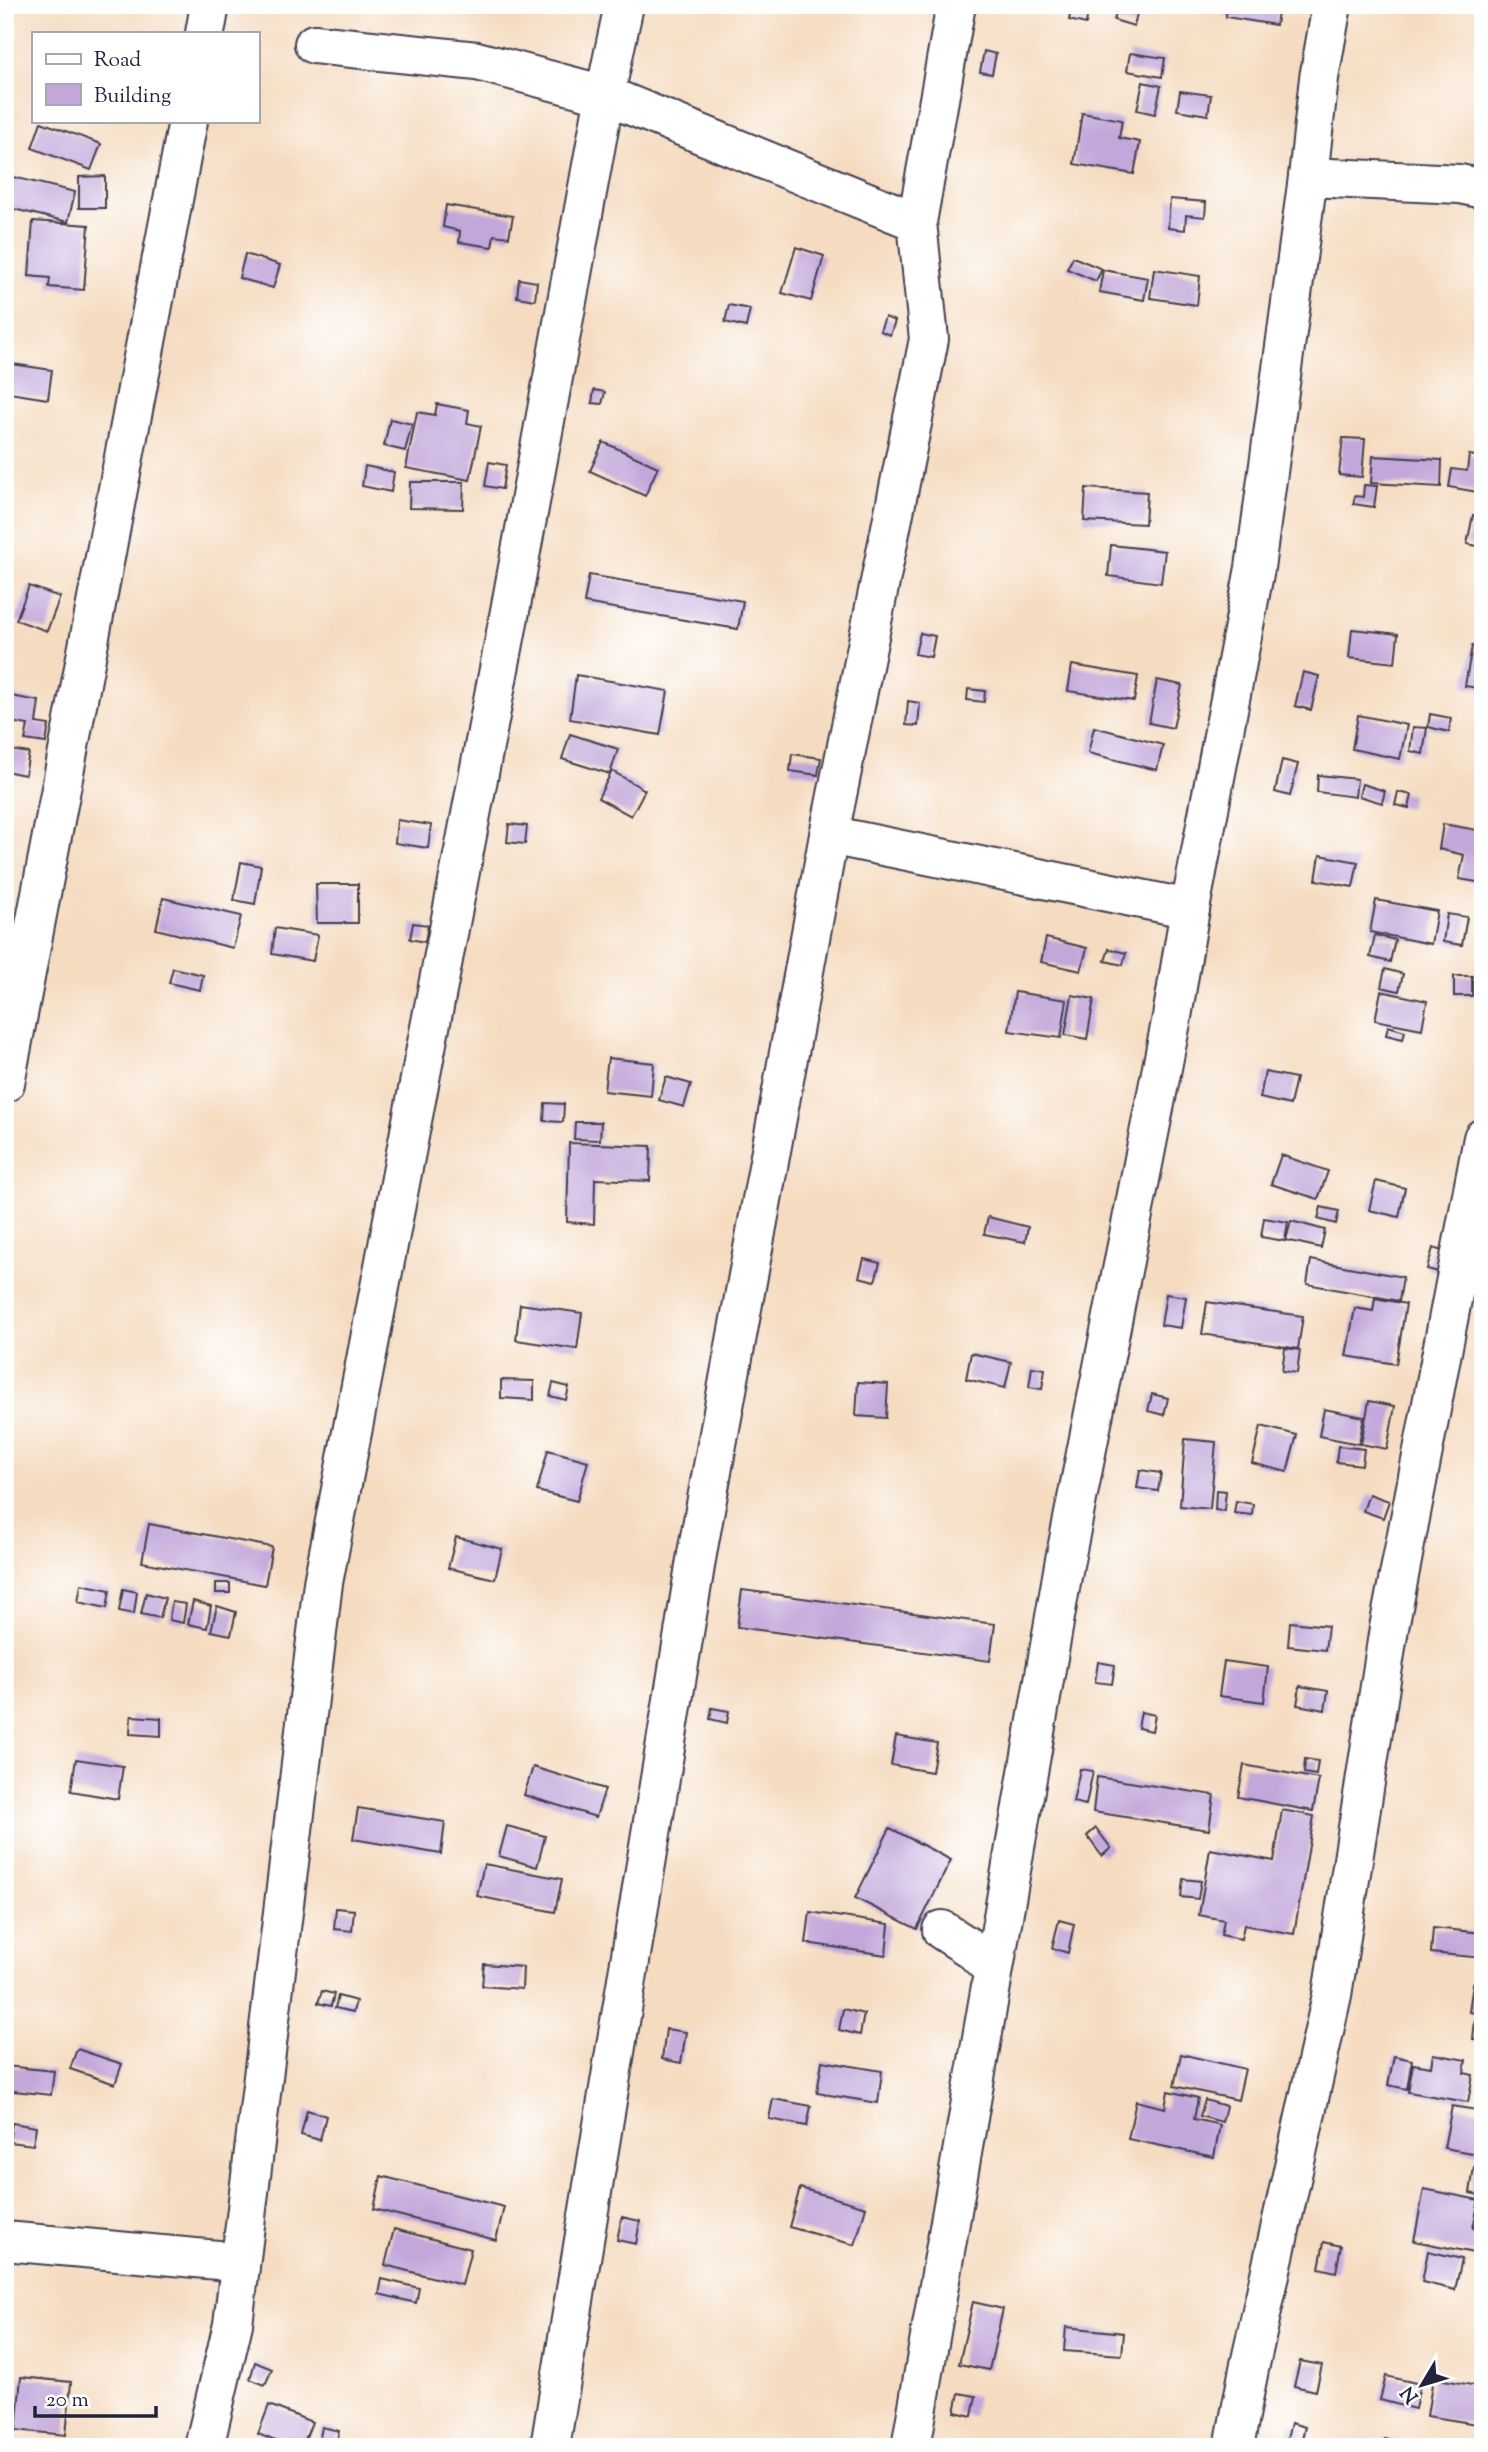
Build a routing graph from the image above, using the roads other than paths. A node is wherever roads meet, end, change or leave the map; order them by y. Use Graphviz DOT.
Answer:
graph roads {
  1 [pos="210,5"];
  2 [pos="624,5"];
  3 [pos="956,5"];
  4 [pos="1332,5"];
  5 [pos="205,32"];
  6 [pos="314,44"];
  7 [pos="605,94"];
  8 [pos="188,122"];
  9 [pos="1308,177"];
  10 [pos="1483,189"];
  11 [pos="917,222"];
  12 [pos="829,835"];
  13 [pos="1190,909"];
  14 [pos="5,1083"];
  15 [pos="1483,1138"];
  16 [pos="942,1930"];
  17 [pos="993,1970"];
  18 [pos="5,2241"];
  19 [pos="240,2266"];
  20 [pos="204,2447"];
  21 [pos="551,2447"];
  22 [pos="911,2447"];
  23 [pos="1234,2447"];
  1 -- 5 [label="street"];
  2 -- 7 [label="street"];
  3 -- 11 [label="street"];
  4 -- 9 [label="street"];
  6 -- 7 [label="street"];
  7 -- 11 [label="street"];
  7 -- 19 [label="street"];
  8 -- 14 [label="street"];
  9 -- 10 [label="street"];
  9 -- 13 [label="street"];
  11 -- 12 [label="street"];
  12 -- 13 [label="street"];
  12 -- 21 [label="street"];
  13 -- 17 [label="street"];
  15 -- 23 [label="street"];
  16 -- 17 [label="street"];
  17 -- 22 [label="street"];
  18 -- 19 [label="street"];
  19 -- 20 [label="street"];
}
